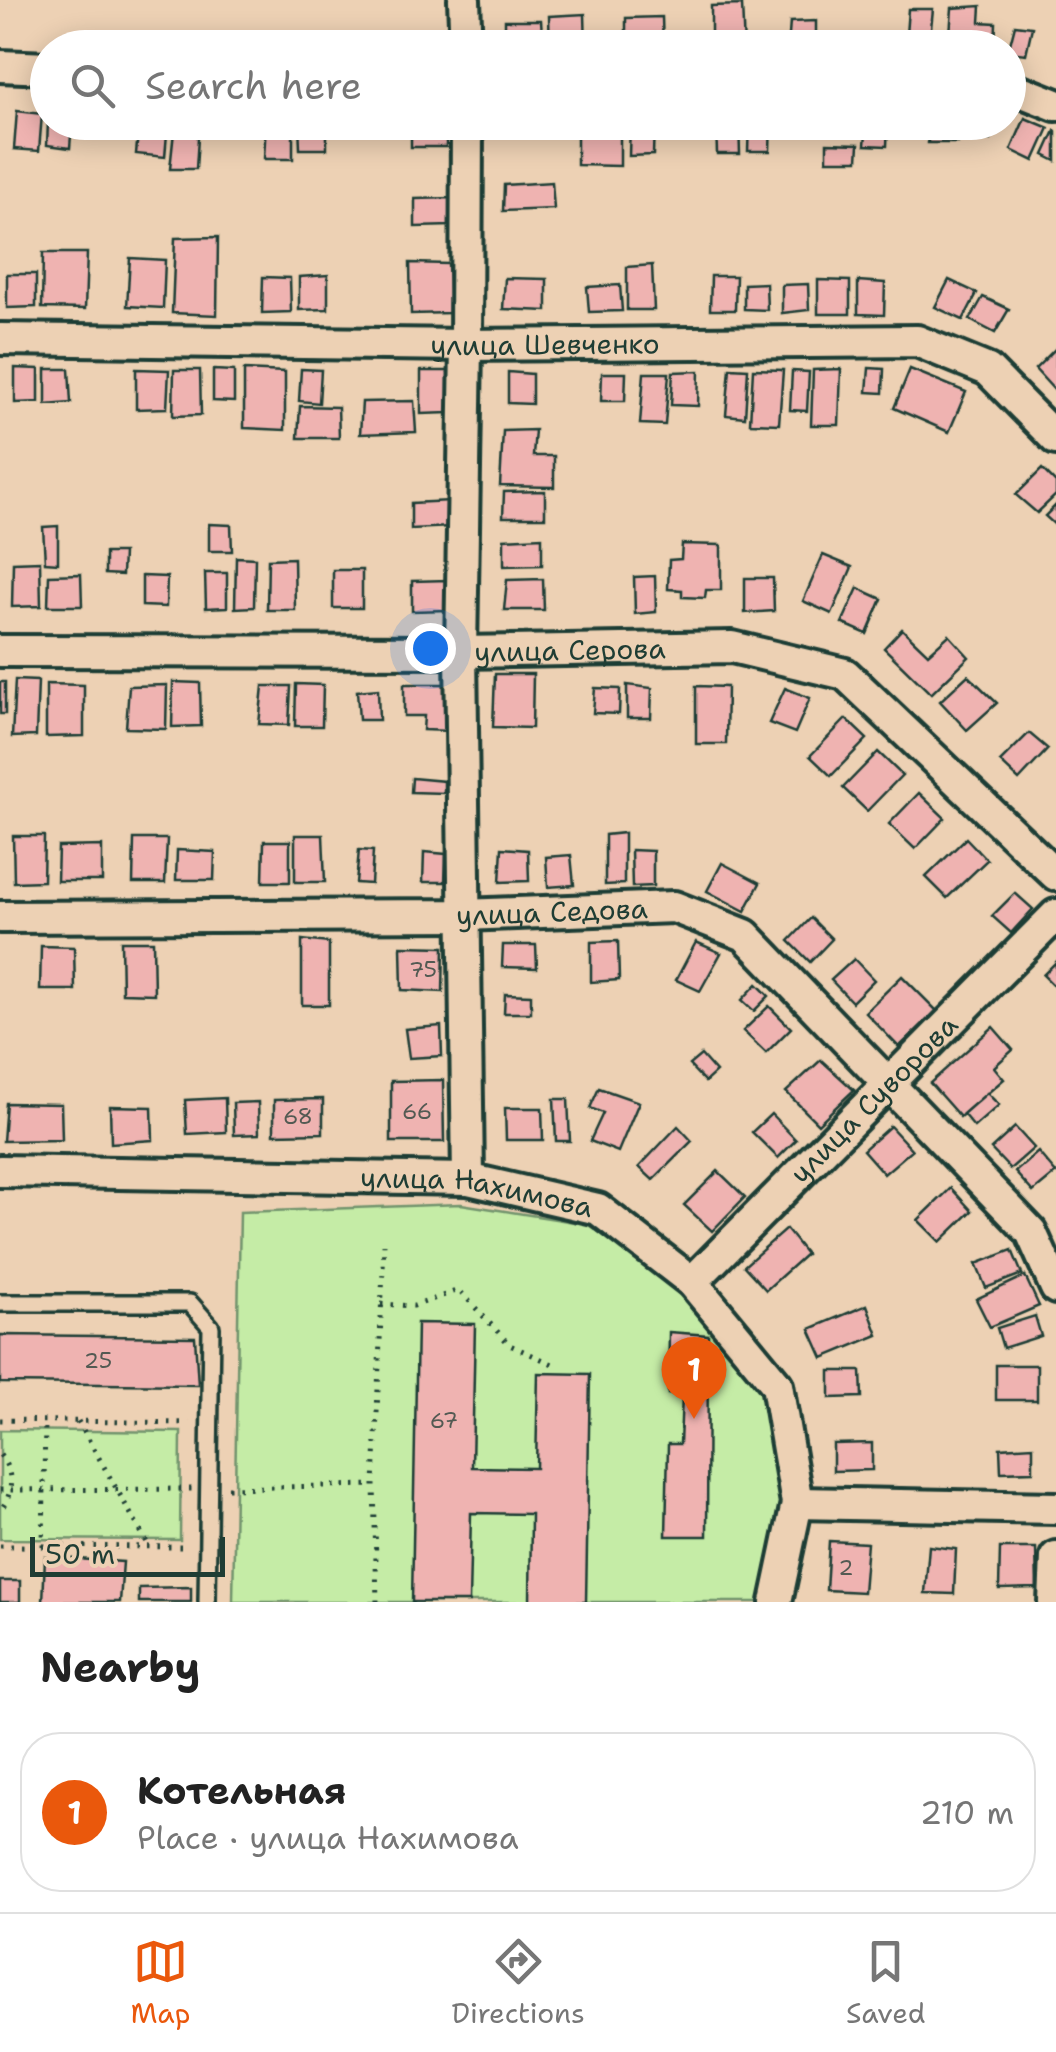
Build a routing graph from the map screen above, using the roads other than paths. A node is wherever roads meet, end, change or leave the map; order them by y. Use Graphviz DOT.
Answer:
graph roads {
  1 [pos="464,0"];
  2 [pos="465,30"];
  3 [pos="0,66"];
  4 [pos="30,67"];
  5 [pos="1026,93"];
  6 [pos="1056,104"];
  7 [pos="467,140"];
  8 [pos="0,339"];
  9 [pos="466,346"];
  10 [pos="1056,439"];
  11 [pos="0,651"];
  12 [pos="461,652"];
  13 [pos="1056,875"];
  14 [pos="1056,914"];
  15 [pos="464,915"];
  16 [pos="0,918"];
  17 [pos="888,1082"];
  18 [pos="0,1171"];
  19 [pos="468,1179"];
  20 [pos="692,1282"];
  21 [pos="1056,1288"];
  22 [pos="0,1303"];
  23 [pos="797,1503"];
  24 [pos="1056,1508"];
  25 [pos="1056,1557"];
  26 [pos="207,1602"];
  27 [pos="776,1602"];
  28 [pos="1054,1602"];
  1 -- 2 [label="street"];
  3 -- 4 [label="street"];
  5 -- 6 [label="street"];
  7 -- 9 [label="street"];
  8 -- 9 [label="street, улица Шевченко"];
  9 -- 10 [label="street, улица Шевченко"];
  9 -- 12 [label="street"];
  11 -- 12 [label="street, улица Серова"];
  12 -- 13 [label="street, улица Серова"];
  12 -- 15 [label="street"];
  14 -- 17 [label="street, улица Суворова"];
  15 -- 16 [label="street, улица Седова"];
  15 -- 17 [label="street, улица Седова"];
  15 -- 19 [label="street"];
  17 -- 20 [label="street, улица Суворова"];
  17 -- 21 [label="street, улица Седова"];
  18 -- 19 [label="street, улица Нахимова"];
  19 -- 20 [label="street, улица Нахимова"];
  20 -- 23 [label="street, улица Нахимова"];
  22 -- 26 [label="lane"];
  23 -- 24 [label="street"];
  23 -- 27 [label="street, улица Нахимова"];
  25 -- 28 [label="street"];
}
